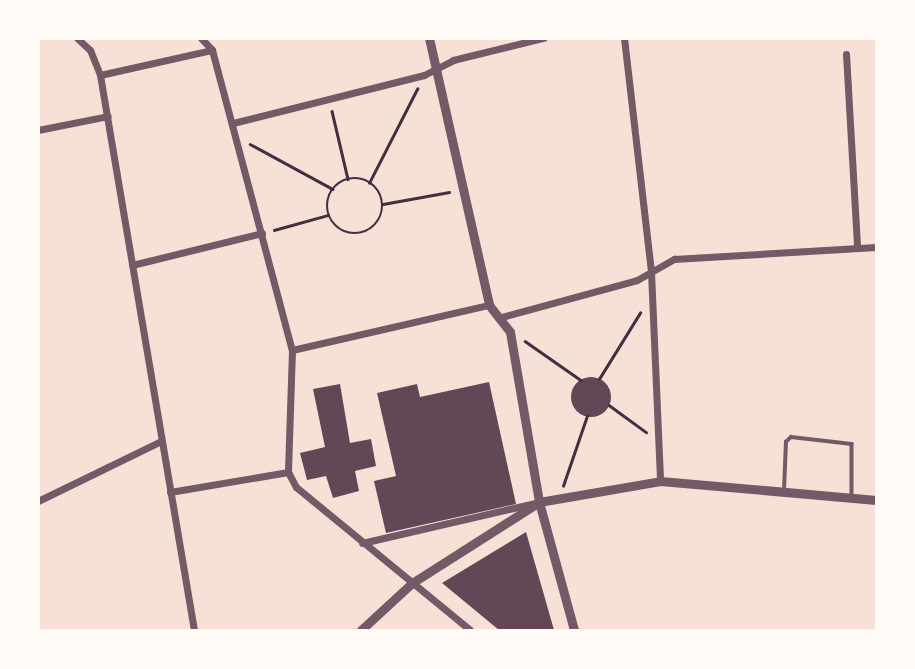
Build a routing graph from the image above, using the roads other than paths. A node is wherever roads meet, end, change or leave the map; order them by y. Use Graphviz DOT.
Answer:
graph roads {
  1 [pos="77,38"];
  2 [pos="201,38"];
  3 [pos="429,38"];
  4 [pos="543,38"];
  5 [pos="624,38"];
  6 [pos="212,50"];
  7 [pos="846,54"];
  8 [pos="435,66"];
  9 [pos="100,75"];
  10 [pos="108,116"];
  11 [pos="233,123"];
  12 [pos="38,130"];
  13 [pos="262,233"];
  14 [pos="857,247"];
  15 [pos="877,247"];
  16 [pos="132,265"];
  17 [pos="651,272"];
  18 [pos="489,305"];
  19 [pos="498,318"];
  20 [pos="292,350"];
  21 [pos="159,442"];
  22 [pos="288,472"];
  23 [pos="660,481"];
  24 [pos="170,492"];
  25 [pos="783,492"];
  26 [pos="852,498"];
  27 [pos="877,500"];
  28 [pos="38,501"];
  29 [pos="539,502"];
  30 [pos="362,543"];
  31 [pos="412,583"];
  32 [pos="194,631"];
  33 [pos="361,631"];
  34 [pos="470,631"];
  35 [pos="574,631"];
  1 -- 9 [label="street"];
  2 -- 6 [label="street"];
  3 -- 8 [label="street"];
  4 -- 8 [label="street"];
  5 -- 17 [label="street"];
  6 -- 9 [label="street"];
  6 -- 11 [label="street"];
  7 -- 14 [label="street"];
  8 -- 11 [label="street"];
  8 -- 18 [label="street"];
  9 -- 10 [label="street"];
  10 -- 12 [label="street"];
  10 -- 16 [label="street"];
  11 -- 13 [label="street"];
  13 -- 16 [label="street"];
  13 -- 20 [label="street"];
  14 -- 15 [label="street"];
  14 -- 17 [label="street"];
  16 -- 21 [label="street"];
  17 -- 19 [label="street"];
  17 -- 23 [label="street"];
  18 -- 19 [label="street"];
  18 -- 20 [label="street"];
  19 -- 29 [label="street"];
  20 -- 22 [label="street"];
  21 -- 24 [label="street"];
  21 -- 28 [label="street"];
  22 -- 24 [label="street"];
  22 -- 30 [label="street"];
  23 -- 25 [label="street"];
  23 -- 29 [label="street"];
  24 -- 32 [label="street"];
  25 -- 26 [label="street"];
  25 -- 26 [label="lane"];
  26 -- 27 [label="street"];
  29 -- 30 [label="street"];
  29 -- 31 [label="street"];
  29 -- 35 [label="street"];
  30 -- 31 [label="street"];
  31 -- 33 [label="street"];
  31 -- 34 [label="street"];
}
